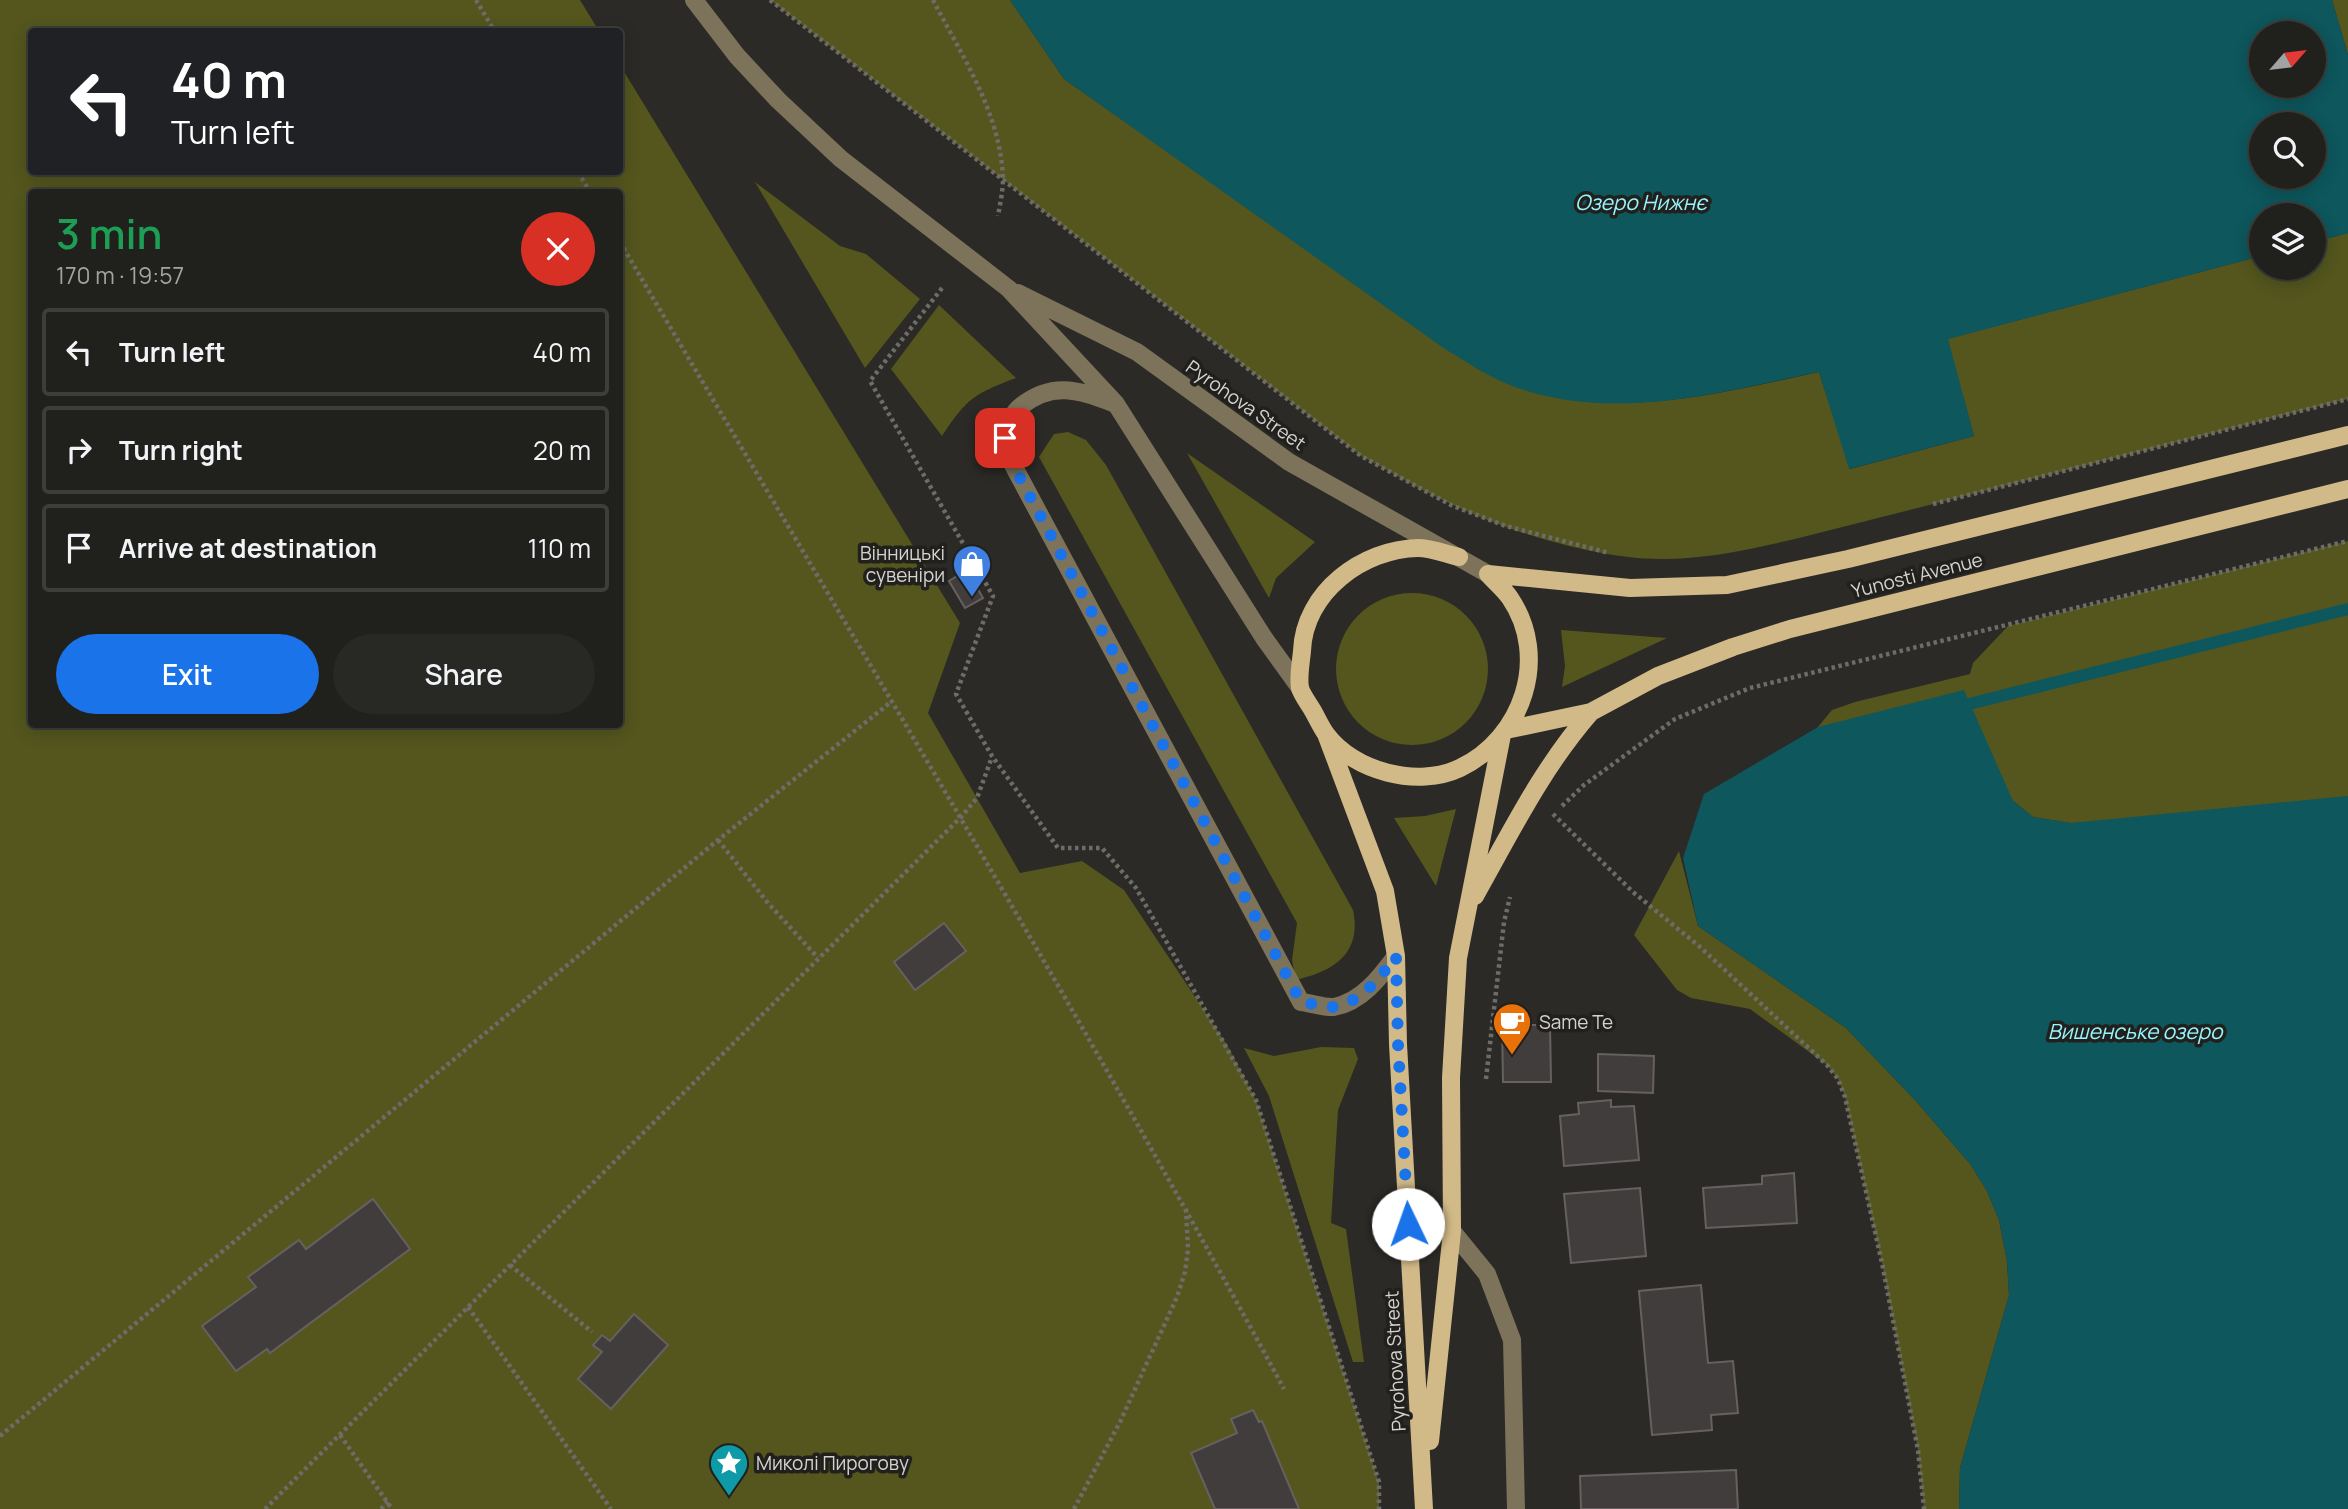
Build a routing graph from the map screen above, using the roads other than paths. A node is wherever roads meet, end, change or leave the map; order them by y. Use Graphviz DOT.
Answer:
graph roads {
  1 [pos="694,0"];
  2 [pos="1009,289"];
  3 [pos="1116,404"];
  4 [pos="2348,435"];
  5 [pos="2348,489"];
  6 [pos="1459,557"];
  7 [pos="1488,574"];
  8 [pos="1300,688"];
  9 [pos="1591,712"];
  10 [pos="1504,733"];
  11 [pos="1326,734"];
  12 [pos="1467,911"];
  13 [pos="1396,956"];
  14 [pos="1452,1231"];
  15 [pos="1424,1501"];
  16 [pos="1516,1509"];
  1 -- 2 [label="street, Pyrohova Street"];
  2 -- 3 [label="street, Pyrohova Street"];
  2 -- 6 [label="street, Pyrohova Street"];
  3 -- 8 [label="street, Pyrohova Street"];
  3 -- 13 [label="street"];
  4 -- 7 [label="main road, Yunosti Avenue"];
  5 -- 9 [label="main road, Yunosti Avenue"];
  6 -- 7 [label="street"];
  6 -- 8 [label="main road"];
  7 -- 10 [label="main road"];
  8 -- 11 [label="main road"];
  9 -- 10 [label="main road, Yunosti Avenue"];
  9 -- 12 [label="main road"];
  10 -- 11 [label="main road"];
  10 -- 12 [label="main road, Pyrohova Street"];
  11 -- 13 [label="main road, Pyrohova Street"];
  12 -- 14 [label="main road, Pyrohova Street"];
  13 -- 15 [label="main road, Pyrohova Street"];
  14 -- 15 [label="main road, Pyrohova Street"];
  14 -- 16 [label="street"];
}
